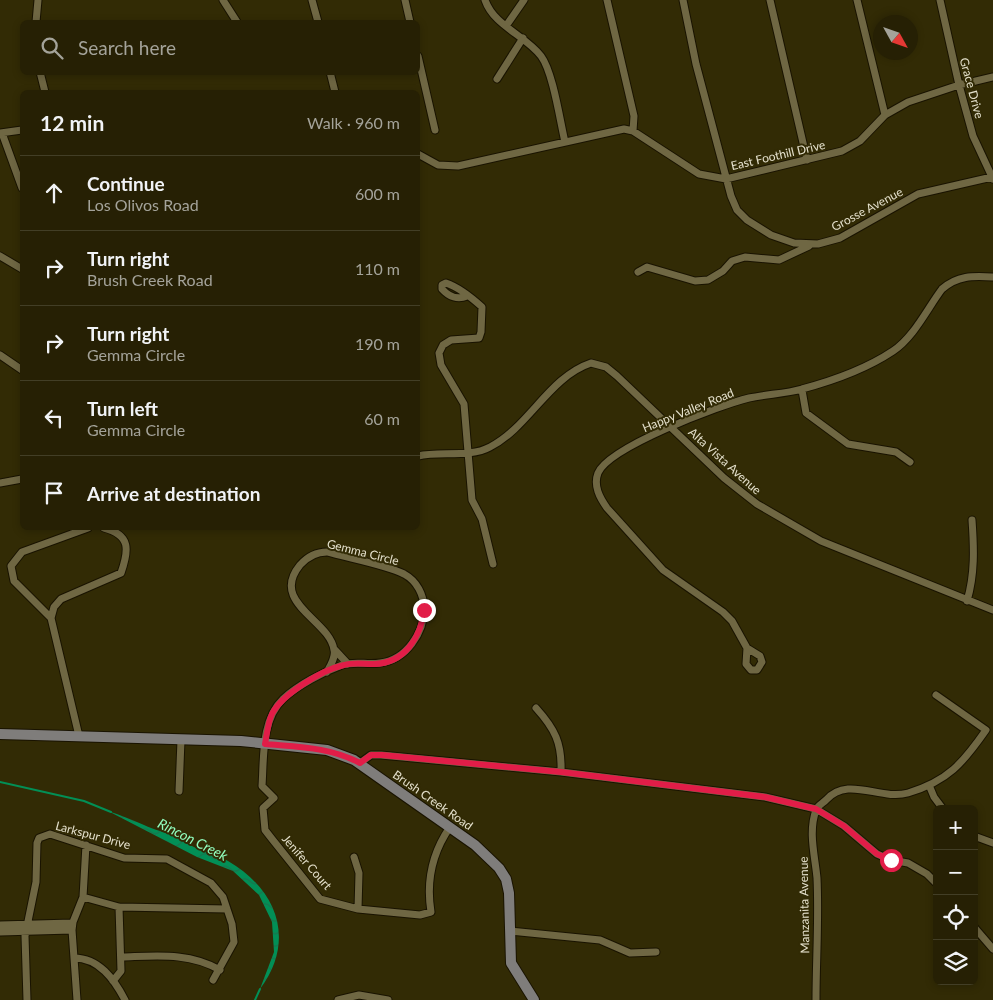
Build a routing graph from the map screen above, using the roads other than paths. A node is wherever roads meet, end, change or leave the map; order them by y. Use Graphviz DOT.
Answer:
graph roads {
  1 [pos="38,0"];
  2 [pos="223,0"];
  3 [pos="312,0"];
  4 [pos="405,0"];
  5 [pos="484,0"];
  6 [pos="524,0"];
  7 [pos="607,0"];
  8 [pos="683,0"];
  9 [pos="770,0"];
  10 [pos="857,0"];
  11 [pos="940,0"];
  12 [pos="36,20"];
  13 [pos="236,20"];
  14 [pos="317,20"];
  15 [pos="410,20"];
  16 [pos="506,26"];
  17 [pos="523,38"];
  18 [pos="420,65"];
  19 [pos="41,75"];
  20 [pos="331,75"];
  21 [pos="993,77"];
  22 [pos="497,79"];
  23 [pos="959,85"];
  24 [pos="44,90"];
  25 [pos="334,90"];
  26 [pos="885,115"];
  27 [pos="20,130"];
  28 [pos="434,130"];
  29 [pos="633,131"];
  30 [pos="1,133"];
  31 [pos="565,142"];
  32 [pos="420,155"];
  33 [pos="807,160"];
  34 [pos="726,178"];
  35 [pos="993,178"];
  36 [pos="20,183"];
  37 [pos="811,244"];
  38 [pos="0,256"];
  39 [pos="20,268"];
  40 [pos="638,272"];
  41 [pos="993,277"];
  42 [pos="468,296"];
  43 [pos="0,355"];
  44 [pos="20,369"];
  45 [pos="802,390"];
  46 [pos="672,428"];
  47 [pos="468,452"];
  48 [pos="420,456"];
  49 [pos="910,462"];
  50 [pos="20,479"];
  51 [pos="0,483"];
  52 [pos="972,520"];
  53 [pos="82,530"];
  54 [pos="113,530"];
  55 [pos="493,564"];
  56 [pos="967,601"];
  57 [pos="993,610"];
  58 [pos="51,618"];
  59 [pos="747,648"];
  60 [pos="334,650"];
  61 [pos="348,664"];
  62 [pos="327,672"];
  63 [pos="936,695"];
  64 [pos="536,708"];
  65 [pos="0,734"];
  66 [pos="79,736"];
  67 [pos="180,740"];
  68 [pos="265,744"];
  69 [pos="360,763"];
  70 [pos="561,772"];
  71 [pos="929,785"];
  72 [pos="179,791"];
  73 [pos="940,805"];
  74 [pos="816,809"];
  75 [pos="450,827"];
  76 [pos="978,837"];
  77 [pos="993,843"];
  78 [pos="86,846"];
  79 [pos="354,857"];
  80 [pos="933,880"];
  81 [pos="83,897"];
  82 [pos="119,907"];
  83 [pos="227,909"];
  84 [pos="358,909"];
  85 [pos="0,925"];
  86 [pos="28,927"];
  87 [pos="72,927"];
  88 [pos="510,931"];
  89 [pos="0,932"];
  90 [pos="978,932"];
  91 [pos="993,949"];
  92 [pos="656,952"];
  93 [pos="122,956"];
  94 [pos="74,958"];
  95 [pos="220,970"];
  96 [pos="213,980"];
  97 [pos="113,981"];
  98 [pos="27,1000"];
  99 [pos="77,1000"];
  100 [pos="125,1000"];
  101 [pos="338,1000"];
  102 [pos="388,1000"];
  103 [pos="534,1000"];
  104 [pos="816,1000"];
  1 -- 12 [label="street"];
  2 -- 13 [label="street"];
  3 -- 14 [label="street"];
  4 -- 15 [label="street"];
  5 -- 16 [label="street"];
  6 -- 16 [label="street"];
  7 -- 29 [label="street"];
  8 -- 34 [label="street, Grosse Avenue"];
  9 -- 33 [label="street"];
  10 -- 26 [label="street"];
  11 -- 23 [label="street, Grace Drive"];
  16 -- 17 [label="street"];
  17 -- 22 [label="street"];
  17 -- 31 [label="street"];
  18 -- 28 [label="street"];
  19 -- 24 [label="street"];
  20 -- 25 [label="street"];
  21 -- 23 [label="street, East Foothill Drive"];
  23 -- 26 [label="street, East Foothill Drive"];
  23 -- 35 [label="street, Grace Drive"];
  26 -- 33 [label="street, East Foothill Drive"];
  27 -- 30 [label="street"];
  29 -- 31 [label="street"];
  29 -- 34 [label="street, East Foothill Drive"];
  30 -- 36 [label="street"];
  31 -- 32 [label="street"];
  33 -- 34 [label="street, East Foothill Drive"];
  34 -- 37 [label="street, Grosse Avenue"];
  35 -- 37 [label="street, Grosse Avenue"];
  37 -- 40 [label="street"];
  38 -- 39 [label="street"];
  41 -- 45 [label="street, Happy Valley Road"];
  42 -- 47 [label="street"];
  43 -- 44 [label="street"];
  45 -- 46 [label="street, Happy Valley Road"];
  45 -- 49 [label="street"];
  46 -- 47 [label="street, Alta Vista Avenue"];
  46 -- 56 [label="street, Alta Vista Avenue"];
  46 -- 59 [label="street, Happy Valley Road"];
  47 -- 48 [label="street, Alta Vista Avenue"];
  47 -- 55 [label="street"];
  50 -- 51 [label="street"];
  52 -- 56 [label="street"];
  53 -- 58 [label="street"];
  54 -- 58 [label="street"];
  56 -- 57 [label="street, Alta Vista Avenue"];
  58 -- 66 [label="street"];
  60 -- 61 [label="street, Gemma Circle"];
  60 -- 61 [label="street, Gemma Circle"];
  60 -- 62 [label="street"];
  61 -- 62 [label="street, Gemma Circle"];
  62 -- 68 [label="street, Gemma Circle"];
  63 -- 71 [label="street"];
  64 -- 70 [label="street"];
  65 -- 66 [label="street, Brush Creek Road"];
  66 -- 67 [label="street, Brush Creek Road"];
  67 -- 68 [label="street, Brush Creek Road"];
  67 -- 72 [label="street"];
  68 -- 69 [label="street, Brush Creek Road"];
  68 -- 84 [label="street, Jenifer Court"];
  69 -- 70 [label="street"];
  69 -- 75 [label="street, Brush Creek Road"];
  70 -- 74 [label="street"];
  71 -- 73 [label="street"];
  71 -- 74 [label="street"];
  74 -- 80 [label="street"];
  74 -- 104 [label="street, Manzanita Avenue"];
  75 -- 84 [label="street, Jenifer Court"];
  75 -- 88 [label="street, Brush Creek Road"];
  76 -- 77 [label="street"];
  78 -- 81 [label="street"];
  78 -- 83 [label="street, Larkspur Drive"];
  78 -- 86 [label="street, Larkspur Drive"];
  79 -- 84 [label="street"];
  81 -- 82 [label="street"];
  81 -- 87 [label="street"];
  82 -- 83 [label="street"];
  82 -- 93 [label="street"];
  83 -- 95 [label="street, Larkspur Drive"];
  85 -- 86 [label="street"];
  86 -- 87 [label="street"];
  86 -- 89 [label="street"];
  86 -- 98 [label="street"];
  87 -- 94 [label="street"];
  88 -- 92 [label="street"];
  88 -- 103 [label="street, Brush Creek Road"];
  90 -- 91 [label="street"];
  93 -- 95 [label="street"];
  93 -- 97 [label="street"];
  94 -- 97 [label="street"];
  94 -- 99 [label="street"];
  95 -- 96 [label="street, Larkspur Drive"];
  97 -- 100 [label="street"];
  101 -- 102 [label="street"];
}
